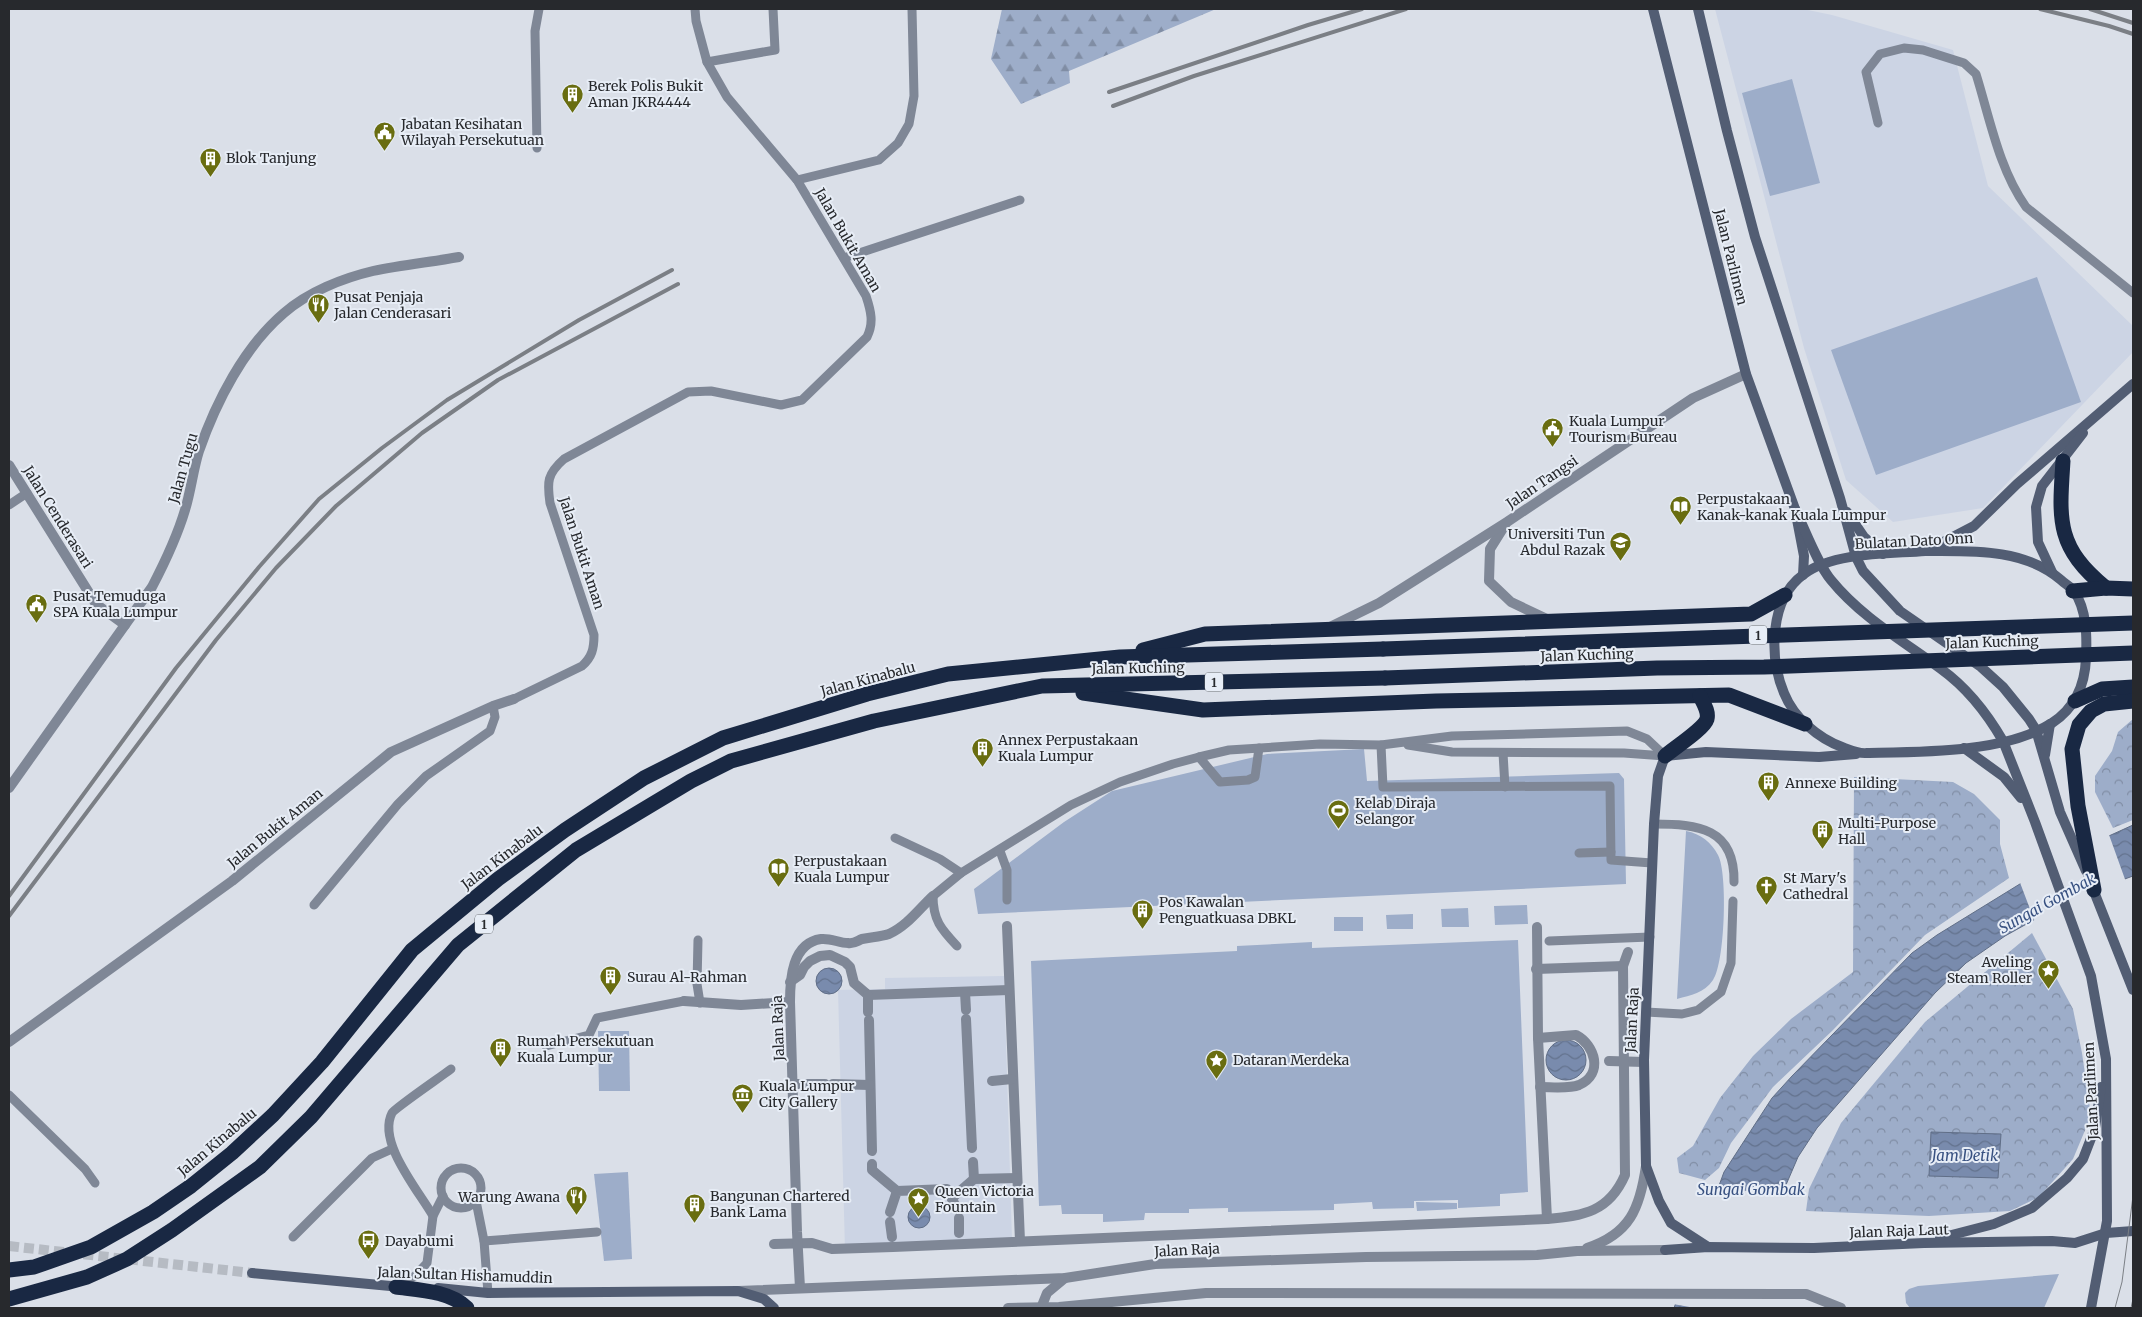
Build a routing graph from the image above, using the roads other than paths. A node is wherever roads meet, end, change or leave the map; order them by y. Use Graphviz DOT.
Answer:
graph roads {
  1 [pos="539,9"];
  2 [pos="694,9"];
  3 [pos="773,9"];
  4 [pos="912,9"];
  5 [pos="1653,9"];
  6 [pos="1698,9"];
  7 [pos="707,62"];
  8 [pos="1878,123"];
  9 [pos="537,148"];
  10 [pos="797,180"];
  11 [pos="1020,200"];
  12 [pos="459,257"];
  13 [pos="844,258"];
  14 [pos="2133,292"];
  15 [pos="1746,374"];
  16 [pos="2133,384"];
  17 [pos="2092,420"];
  18 [pos="2063,461"];
  19 [pos="9,465"];
  20 [pos="27,493"];
  21 [pos="1840,498"];
  22 [pos="9,505"];
  23 [pos="1795,509"];
  24 [pos="1507,522"];
  25 [pos="1925,552"];
  26 [pos="1884,554"];
  27 [pos="1856,557"];
  28 [pos="1822,564"];
  29 [pos="2052,572"];
  30 [pos="1803,574"];
  31 [pos="2106,588"];
  32 [pos="2133,589"];
  33 [pos="2073,591"];
  34 [pos="1785,595"];
  35 [pos="1550,620"];
  36 [pos="2133,623"];
  37 [pos="126,625"];
  38 [pos="1329,628"];
  39 [pos="2133,653"];
  40 [pos="1120,657"];
  41 [pos="1042,686"];
  42 [pos="2133,687"];
  43 [pos="1700,696"];
  44 [pos="514,699"];
  45 [pos="2075,701"];
  46 [pos="2133,701"];
  47 [pos="493,706"];
  48 [pos="1805,724"];
  49 [pos="2050,724"];
  50 [pos="2036,730"];
  51 [pos="2003,741"];
  52 [pos="1397,743"];
  53 [pos="1381,745"];
  54 [pos="1259,748"];
  55 [pos="1964,748"];
  56 [pos="1503,754"];
  57 [pos="1863,754"];
  58 [pos="1665,756"];
  59 [pos="1199,757"];
  60 [pos="2045,760"];
  61 [pos="1505,786"];
  62 [pos="9,788"];
  63 [pos="2035,822"];
  64 [pos="1654,824"];
  65 [pos="894,838"];
  66 [pos="1000,851"];
  67 [pos="1611,852"];
  68 [pos="1579,854"];
  69 [pos="1652,862"];
  70 [pos="961,874"];
  71 [pos="1734,882"];
  72 [pos="2094,890"];
  73 [pos="933,896"];
  74 [pos="1007,900"];
  75 [pos="1733,901"];
  76 [pos="314,905"];
  77 [pos="1007,926"];
  78 [pos="1537,927"];
  79 [pos="1650,937"];
  80 [pos="698,940"];
  81 [pos="1548,941"];
  82 [pos="957,946"];
  83 [pos="1628,952"];
  84 [pos="1623,966"];
  85 [pos="1536,969"];
  86 [pos="790,982"];
  87 [pos="1009,990"];
  88 [pos="2133,990"];
  89 [pos="965,992"];
  90 [pos="868,995"];
  91 [pos="684,1001"];
  92 [pos="790,1002"];
  93 [pos="700,1003"];
  94 [pos="1646,1012"];
  95 [pos="1538,1038"];
  96 [pos="9,1042"];
  97 [pos="546,1046"];
  98 [pos="2106,1059"];
  99 [pos="1609,1061"];
  100 [pos="1623,1061"];
  101 [pos="1644,1062"];
  102 [pos="451,1069"];
  103 [pos="1012,1080"];
  104 [pos="992,1081"];
  105 [pos="793,1084"];
  106 [pos="870,1085"];
  107 [pos="1540,1087"];
  108 [pos="9,1095"];
  109 [pos="972,1148"];
  110 [pos="392,1149"];
  111 [pos="872,1151"];
  112 [pos="973,1162"];
  113 [pos="872,1164"];
  114 [pos="1646,1166"];
  115 [pos="1017,1178"];
  116 [pos="974,1179"];
  117 [pos="95,1183"];
  118 [pos="897,1191"];
  119 [pos="442,1196"];
  120 [pos="952,1198"];
  121 [pos="476,1201"];
  122 [pos="433,1216"];
  123 [pos="1546,1219"];
  124 [pos="2133,1231"];
  125 [pos="597,1232"];
  126 [pos="2106,1233"];
  127 [pos="293,1237"];
  128 [pos="959,1238"];
  129 [pos="484,1241"];
  130 [pos="892,1241"];
  131 [pos="1020,1241"];
  132 [pos="1924,1242"];
  133 [pos="797,1243"];
  134 [pos="774,1244"];
  135 [pos="1708,1247"];
  136 [pos="1665,1250"];
  137 [pos="1577,1251"];
  138 [pos="9,1270"];
  139 [pos="252,1273"];
  140 [pos="1065,1278"];
  141 [pos="396,1286"];
  142 [pos="800,1288"];
  143 [pos="738,1290"];
  144 [pos="488,1293"];
  145 [pos="9,1299"];
  146 [pos="1830,1306"];
  147 [pos="467,1308"];
  148 [pos="774,1308"];
  149 [pos="1008,1308"];
  150 [pos="1041,1308"];
  151 [pos="1841,1308"];
  152 [pos="2091,1308"];
  1 -- 9 [label="lane"];
  2 -- 7 [label="lane, Jalan Bukit Aman"];
  3 -- 7 [label="lane"];
  4 -- 10 [label="lane"];
  5 -- 15 [label="street, Jalan Parlimen"];
  6 -- 21 [label="street, Jalan Parlimen"];
  7 -- 10 [label="lane, Jalan Bukit Aman"];
  8 -- 14 [label="lane"];
  10 -- 13 [label="lane, Jalan Bukit Aman"];
  11 -- 13 [label="lane"];
  12 -- 37 [label="street, Jalan Tugu"];
  13 -- 44 [label="lane, Jalan Bukit Aman"];
  15 -- 23 [label="street, Jalan Parlimen"];
  15 -- 24 [label="street, Jalan Tangsi"];
  16 -- 17 [label="street"];
  17 -- 18 [label="street"];
  17 -- 25 [label="street"];
  18 -- 29 [label="street"];
  18 -- 31 [label="highway"];
  19 -- 20 [label="street, Jalan Cenderasari"];
  20 -- 22 [label="lane"];
  20 -- 37 [label="street, Jalan Cenderasari"];
  21 -- 26 [label="street, Jalan Parlimen"];
  21 -- 27 [label="street, Jalan Parlimen"];
  23 -- 28 [label="street, Jalan Parlimen"];
  23 -- 30 [label="street, Jalan Parlimen"];
  24 -- 35 [label="street, Jalan Tangsi"];
  24 -- 38 [label="street, Jalan Tangsi"];
  25 -- 26 [label="street, Bulatan Dato Onn"];
  25 -- 29 [label="street, Bulatan Dato Onn"];
  26 -- 27 [label="street, Bulatan Dato Onn"];
  27 -- 28 [label="street, Bulatan Dato Onn"];
  27 -- 50 [label="street, Jalan Parlimen, bridge"];
  28 -- 30 [label="street, Bulatan Dato Onn"];
  28 -- 51 [label="street, Jalan Parlimen, bridge"];
  29 -- 33 [label="street, Bulatan Dato Onn"];
  30 -- 34 [label="street, Bulatan Dato Onn"];
  31 -- 32 [label="highway"];
  31 -- 33 [label="highway"];
  33 -- 45 [label="street, Bulatan Dato Onn"];
  34 -- 35 [label="highway"];
  34 -- 48 [label="street, Bulatan Dato Onn"];
  35 -- 38 [label="highway"];
  36 -- 40 [label="highway, Jalan Kuching / 1, bridge"];
  37 -- 62 [label="street, Jalan Tugu"];
  38 -- 40 [label="highway"];
  39 -- 41 [label="highway, Jalan Kuching / 1, bridge"];
  40 -- 138 [label="highway, Jalan Kinabalu / 1"];
  41 -- 43 [label="highway"];
  41 -- 145 [label="highway, 1"];
  42 -- 45 [label="highway"];
  43 -- 48 [label="highway"];
  43 -- 58 [label="highway"];
  44 -- 47 [label="street, Jalan Bukit Aman"];
  45 -- 49 [label="street, Bulatan Dato Onn"];
  46 -- 72 [label="highway"];
  47 -- 76 [label="lane"];
  47 -- 96 [label="street, Jalan Bukit Aman"];
  48 -- 57 [label="street, Bulatan Dato Onn"];
  49 -- 50 [label="street, Bulatan Dato Onn"];
  49 -- 60 [label="street, Jalan Parlimen"];
  50 -- 51 [label="street, Bulatan Dato Onn"];
  50 -- 60 [label="street, Jalan Parlimen"];
  51 -- 55 [label="street, Bulatan Dato Onn"];
  51 -- 63 [label="street, Jalan Parlimen"];
  52 -- 53 [label="lane"];
  52 -- 56 [label="lane"];
  52 -- 58 [label="lane"];
  53 -- 54 [label="lane"];
  53 -- 61 [label="lane"];
  54 -- 59 [label="lane"];
  54 -- 59 [label="lane"];
  55 -- 57 [label="street, Bulatan Dato Onn"];
  55 -- 63 [label="street, Jalan Parlimen"];
  56 -- 58 [label="lane"];
  56 -- 61 [label="lane"];
  57 -- 58 [label="street"];
  58 -- 64 [label="street, Jalan Raja"];
  59 -- 66 [label="lane"];
  60 -- 72 [label="street, Jalan Parlimen"];
  61 -- 67 [label="lane"];
  63 -- 98 [label="street, Jalan Parlimen"];
  64 -- 69 [label="street, Jalan Raja"];
  64 -- 71 [label="lane"];
  65 -- 70 [label="lane"];
  66 -- 70 [label="lane"];
  66 -- 74 [label="lane"];
  67 -- 68 [label="lane"];
  67 -- 69 [label="lane"];
  69 -- 79 [label="street, Jalan Raja"];
  70 -- 73 [label="lane"];
  72 -- 88 [label="street, Jalan Parlimen"];
  73 -- 82 [label="lane"];
  73 -- 86 [label="street, Jalan Raja"];
  75 -- 94 [label="lane"];
  77 -- 87 [label="street"];
  78 -- 85 [label="street"];
  79 -- 81 [label="lane"];
  79 -- 94 [label="street, Jalan Raja"];
  80 -- 93 [label="lane"];
  83 -- 84 [label="street"];
  84 -- 85 [label="street"];
  84 -- 100 [label="street"];
  85 -- 95 [label="street"];
  86 -- 90 [label="street"];
  86 -- 92 [label="street, Jalan Raja"];
  87 -- 89 [label="street"];
  87 -- 103 [label="street"];
  89 -- 90 [label="street"];
  89 -- 109 [label="street"];
  90 -- 106 [label="street"];
  91 -- 93 [label="street"];
  91 -- 97 [label="lane"];
  92 -- 93 [label="street"];
  92 -- 105 [label="street, Jalan Raja"];
  94 -- 101 [label="street, Jalan Raja"];
  95 -- 107 [label="street"];
  95 -- 107 [label="street"];
  98 -- 126 [label="street, Jalan Parlimen"];
  98 -- 132 [label="street"];
  99 -- 100 [label="street"];
  100 -- 101 [label="street"];
  100 -- 123 [label="street"];
  101 -- 114 [label="street, Jalan Raja"];
  102 -- 110 [label="lane"];
  103 -- 104 [label="street"];
  103 -- 115 [label="street"];
  105 -- 106 [label="street"];
  105 -- 133 [label="street, Jalan Raja"];
  106 -- 111 [label="street"];
  107 -- 123 [label="street"];
  108 -- 117 [label="lane"];
  110 -- 122 [label="lane"];
  110 -- 127 [label="lane"];
  112 -- 116 [label="street"];
  113 -- 118 [label="street"];
  114 -- 135 [label="street"];
  114 -- 137 [label="street, Jalan Raja"];
  115 -- 116 [label="street"];
  115 -- 131 [label="street"];
  116 -- 120 [label="street"];
  118 -- 120 [label="street"];
  118 -- 130 [label="street"];
  119 -- 121 [label="lane"];
  119 -- 121 [label="lane"];
  119 -- 122 [label="lane"];
  120 -- 128 [label="street"];
  121 -- 129 [label="lane"];
  122 -- 141 [label="lane"];
  123 -- 131 [label="street"];
  124 -- 126 [label="street, Jalan Raja Laut"];
  125 -- 129 [label="lane"];
  126 -- 132 [label="street, Jalan Raja Laut"];
  126 -- 152 [label="street, Jalan Parlimen"];
  128 -- 130 [label="street"];
  128 -- 131 [label="street"];
  129 -- 144 [label="lane"];
  130 -- 133 [label="street"];
  132 -- 135 [label="street, Jalan Raja Laut"];
  133 -- 134 [label="street"];
  133 -- 142 [label="street, Jalan Raja"];
  135 -- 136 [label="street, Jalan Raja Laut"];
  136 -- 137 [label="street, Jalan Raja"];
  137 -- 140 [label="street, Jalan Raja"];
  139 -- 141 [label="street, Jalan Sultan Hishamuddin"];
  140 -- 142 [label="street, Jalan Raja"];
  140 -- 150 [label="street"];
  141 -- 144 [label="street, Jalan Sultan Hishamuddin"];
  141 -- 147 [label="highway"];
  142 -- 143 [label="street, Jalan Raja"];
  143 -- 144 [label="street, Jalan Sultan Hishamuddin"];
  143 -- 148 [label="street, Jalan Sultan Hishamuddin"];
  146 -- 150 [label="street"];
  146 -- 151 [label="street"];
  149 -- 150 [label="street"];
}
